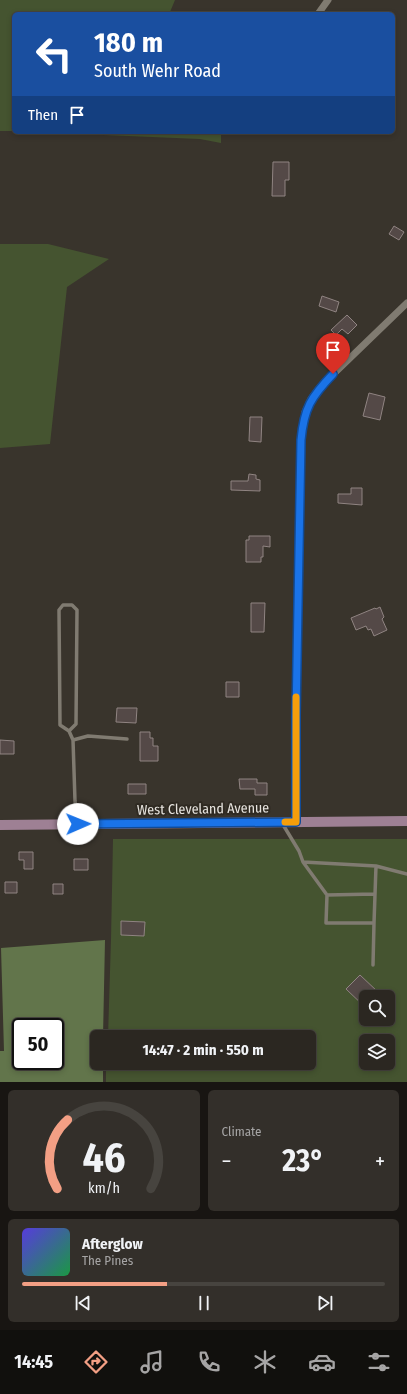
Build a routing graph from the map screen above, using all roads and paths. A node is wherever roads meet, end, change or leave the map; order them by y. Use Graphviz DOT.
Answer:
graph roads {
  1 [pos="328,0"];
  2 [pos="319,12"];
  3 [pos="407,303"];
  4 [pos="69,731"];
  5 [pos="127,739"];
  6 [pos="73,740"];
  7 [pos="407,821"];
  8 [pos="282,822"];
  9 [pos="296,822"];
  10 [pos="78,824"];
  11 [pos="0,825"];
  12 [pos="303,862"];
  13 [pos="376,866"];
  14 [pos="407,874"];
  15 [pos="375,894"];
  16 [pos="327,895"];
  17 [pos="374,923"];
  18 [pos="373,965"];
  1 -- 2 [label="street"];
  3 -- 9 [label="street"];
  4 -- 4 [label="lane"];
  4 -- 6 [label="lane"];
  5 -- 6 [label="lane"];
  6 -- 10 [label="lane"];
  7 -- 9 [label="main road, West Cleveland Avenue"];
  8 -- 9 [label="main road, West Cleveland Avenue"];
  8 -- 10 [label="main road, West Cleveland Avenue"];
  8 -- 12 [label="lane"];
  10 -- 11 [label="main road, West Cleveland Avenue"];
  12 -- 13 [label="lane"];
  12 -- 16 [label="lane"];
  13 -- 14 [label="lane"];
  13 -- 15 [label="lane"];
  15 -- 16 [label="lane"];
  15 -- 17 [label="lane"];
  16 -- 17 [label="lane"];
  17 -- 18 [label="lane"];
}
